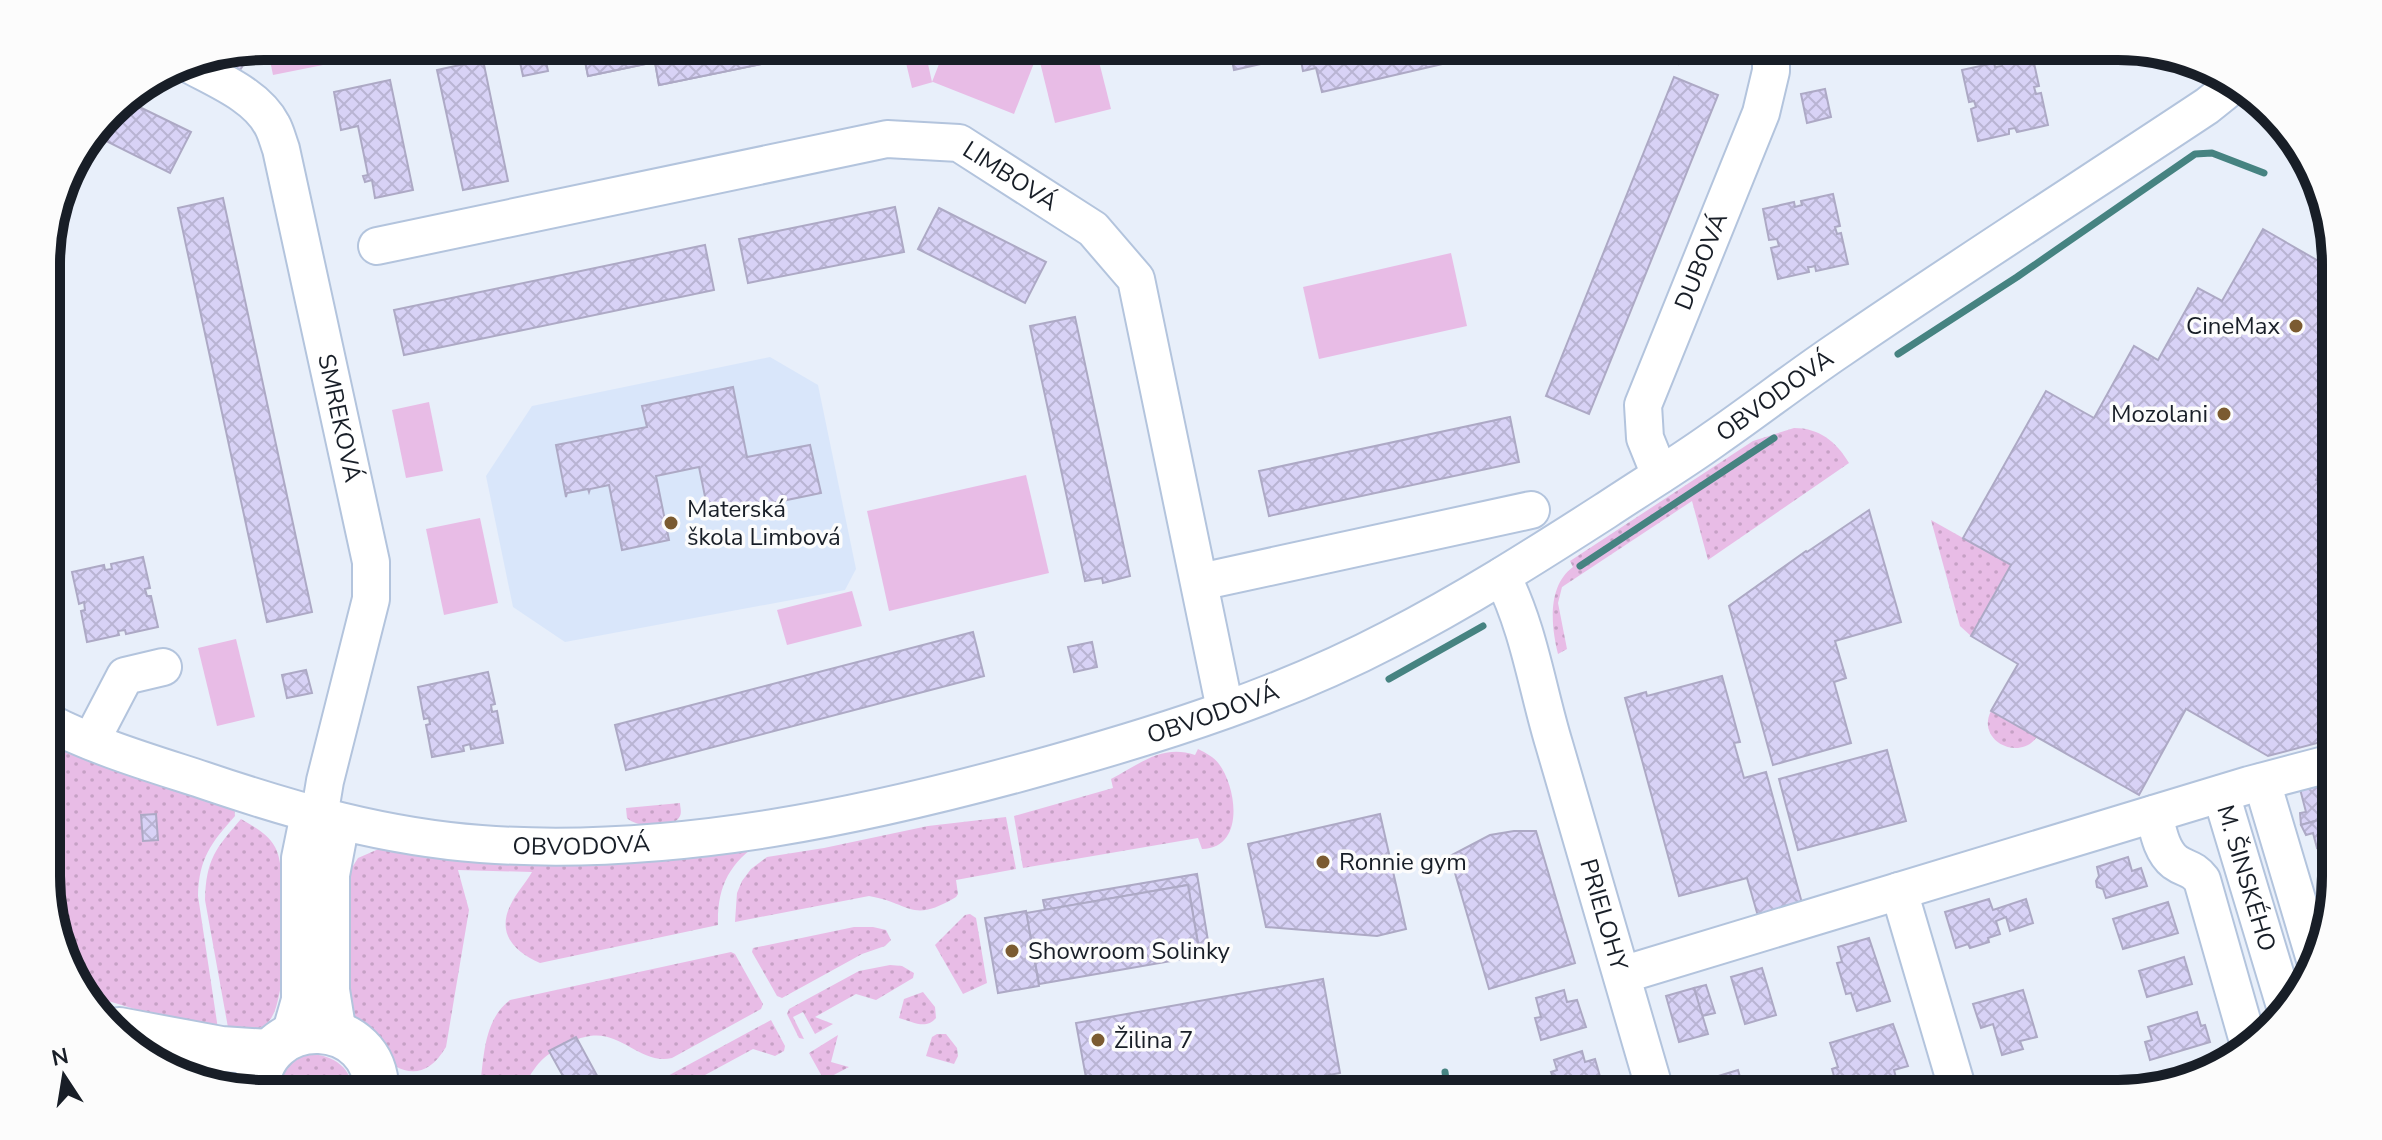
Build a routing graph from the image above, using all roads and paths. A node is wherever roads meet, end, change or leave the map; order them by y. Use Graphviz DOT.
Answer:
graph roads {
  1 [pos="1771,60"];
  2 [pos="200,71"];
  3 [pos="2226,91"];
  4 [pos="377,246"];
  5 [pos="1660,475"];
  6 [pos="1531,510"];
  7 [pos="1502,576"];
  8 [pos="1200,582"];
  9 [pos="163,667"];
  10 [pos="1225,709"];
  11 [pos="60,727"];
  12 [pos="91,741"];
  13 [pos="2322,766"];
  14 [pos="2262,782"];
  15 [pos="2221,794"];
  16 [pos="2154,814"];
  17 [pos="323,818"];
  18 [pos="1899,891"];
  19 [pos="2310,944"];
  20 [pos="1622,975"];
  21 [pos="2282,997"];
  22 [pos="134,1033"];
  23 [pos="338,1034"];
  24 [pos="2246,1034"];
  25 [pos="157,1050"];
  26 [pos="272,1060"];
  27 [pos="209,1072"];
  28 [pos="375,1080"];
  29 [pos="1652,1080"];
  30 [pos="1955,1080"];
  1 -- 5 [label="street, DUBOVÁ"];
  2 -- 17 [label="street, SMREKOVÁ"];
  3 -- 5 [label="street, OBVODOVÁ"];
  4 -- 8 [label="street, LIMBOVÁ"];
  5 -- 7 [label="street, OBVODOVÁ"];
  6 -- 8 [label="street"];
  7 -- 10 [label="street, OBVODOVÁ"];
  7 -- 20 [label="street, PRIELOHY"];
  8 -- 10 [label="street, LIMBOVÁ"];
  9 -- 12 [label="street"];
  10 -- 17 [label="street, OBVODOVÁ"];
  11 -- 12 [label="street, OBVODOVÁ"];
  12 -- 17 [label="street, OBVODOVÁ"];
  13 -- 14 [label="street, M. ŠINSKÉHO"];
  14 -- 15 [label="street, M. ŠINSKÉHO"];
  14 -- 19 [label="street, M. ŠINSKÉHO"];
  15 -- 16 [label="street, PRIELOHY"];
  15 -- 21 [label="street, M. ŠINSKÉHO"];
  16 -- 18 [label="street, PRIELOHY"];
  16 -- 24 [label="street, M. ŠINSKÉHO"];
  17 -- 23 [label="street"];
  17 -- 26 [label="street"];
  18 -- 20 [label="street, PRIELOHY"];
  18 -- 30 [label="street"];
  20 -- 29 [label="street"];
  22 -- 26 [label="main road"];
  23 -- 26 [label="main road"];
  23 -- 28 [label="main road"];
  25 -- 27 [label="main road"];
}
